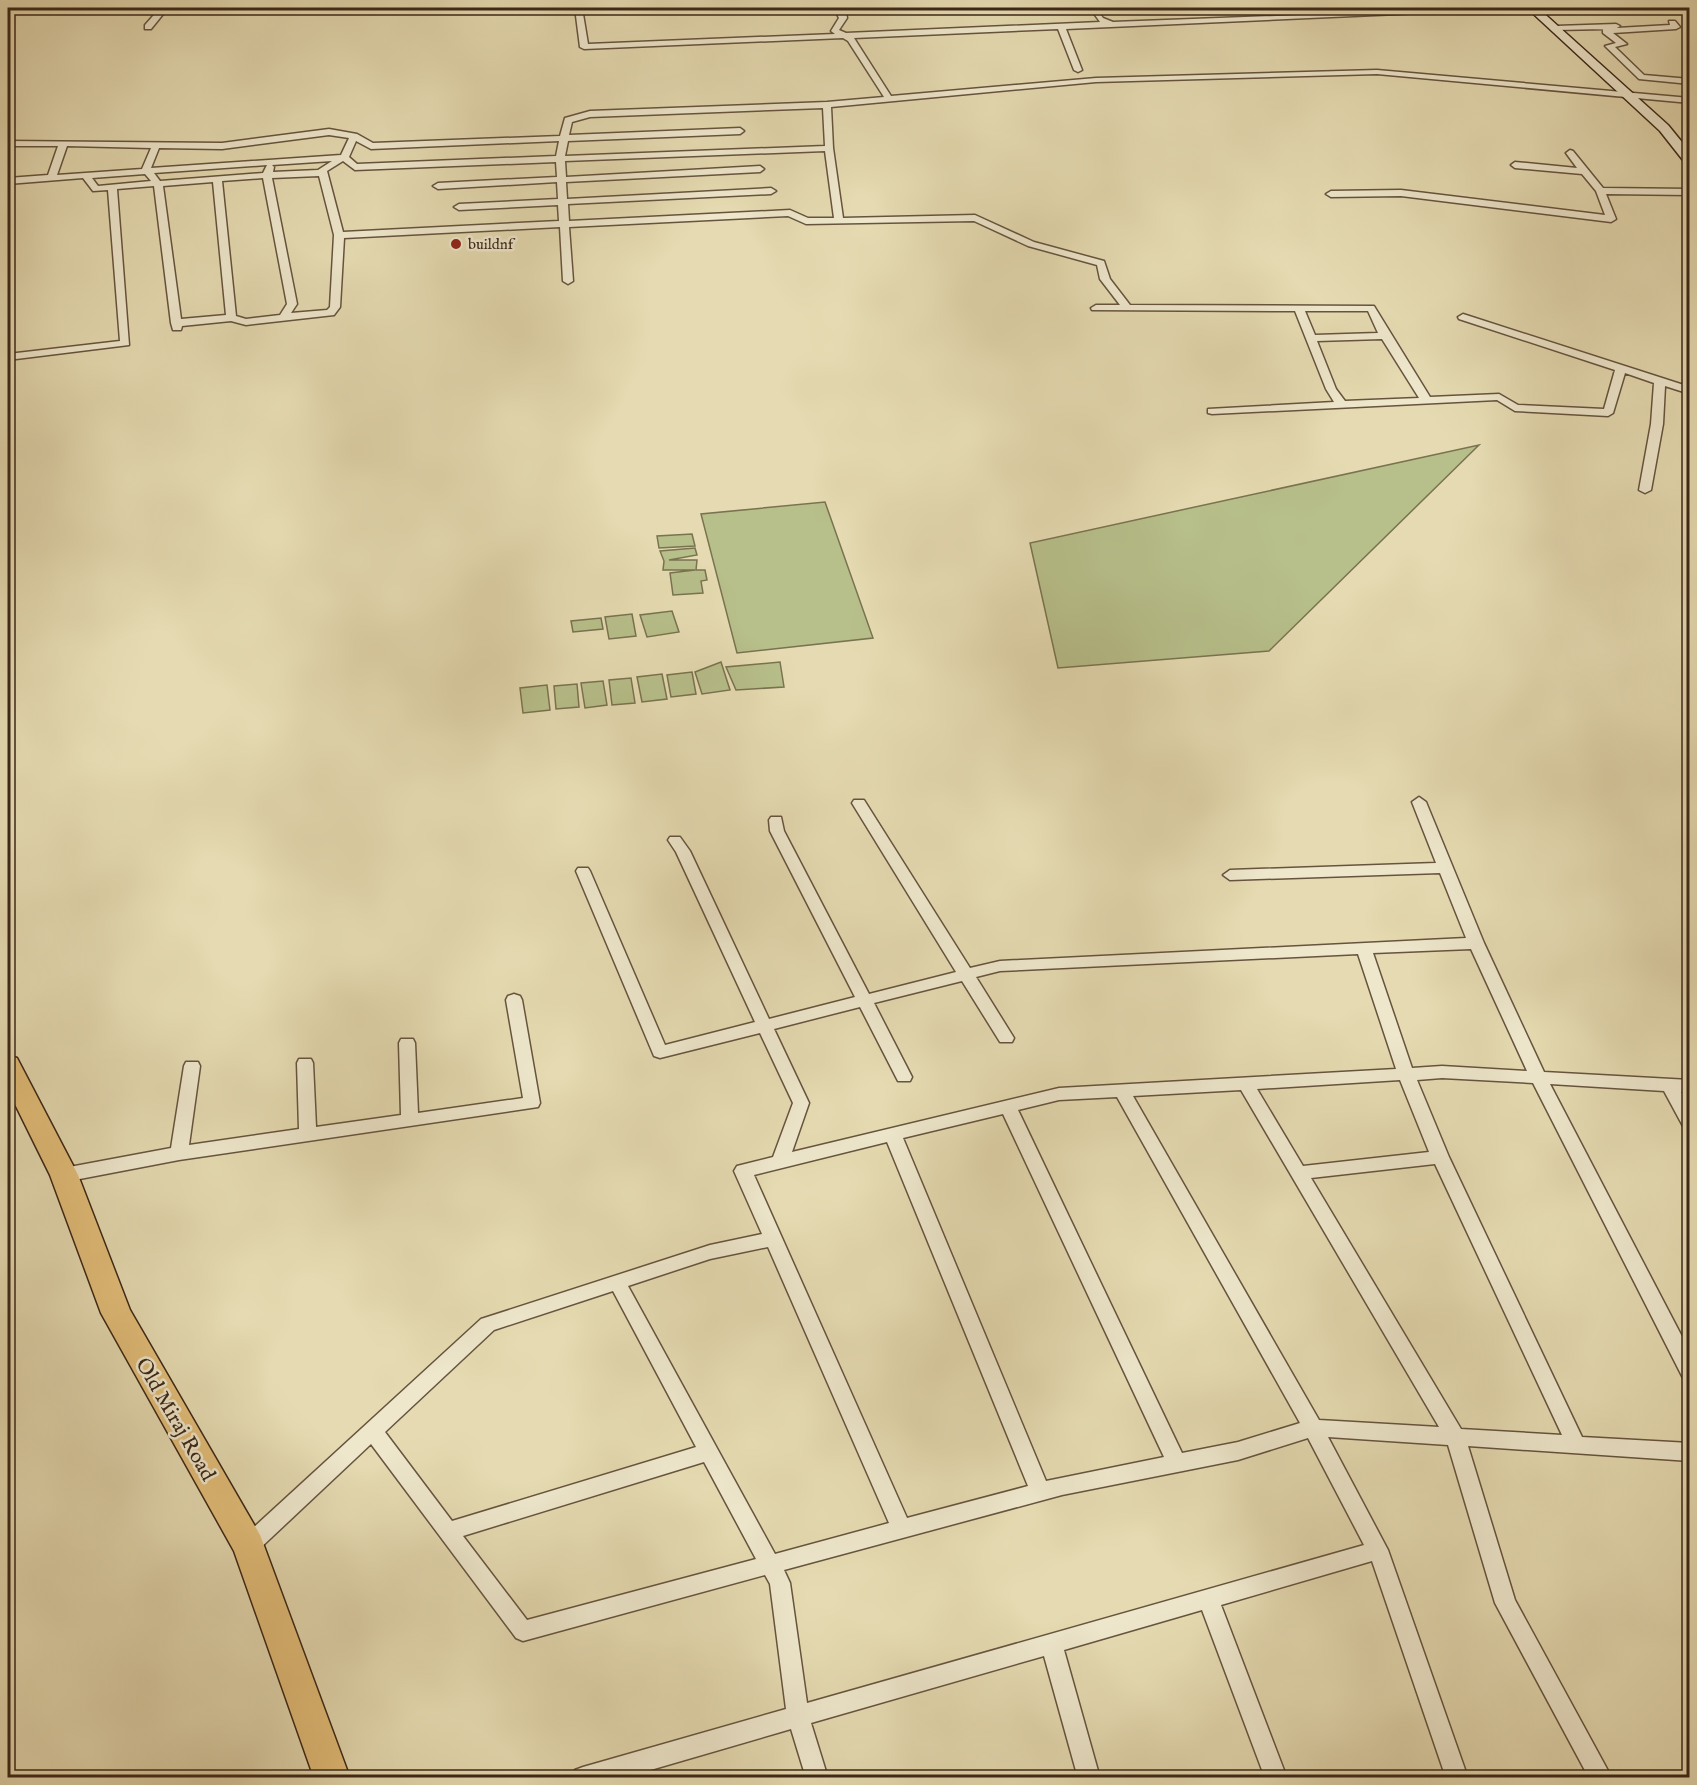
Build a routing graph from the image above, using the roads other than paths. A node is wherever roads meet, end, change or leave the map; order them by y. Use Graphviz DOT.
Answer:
graph roads {
  1 [pos="164,8"];
  2 [pos="578,8"];
  3 [pos="837,8"];
  4 [pos="1093,8"];
  5 [pos="1488,8"];
  6 [pos="1532,8"];
  7 [pos="1114,25"];
  8 [pos="148,27"];
  9 [pos="1061,27"];
  10 [pos="1556,28"];
  11 [pos="841,36"];
  12 [pos="1077,70"];
  13 [pos="1689,82"];
  14 [pos="1630,96"];
  15 [pos="889,99"];
  16 [pos="1689,101"];
  17 [pos="826,105"];
  18 [pos="740,131"];
  19 [pos="354,136"];
  20 [pos="564,138"];
  21 [pos="8,143"];
  22 [pos="64,143"];
  23 [pos="156,145"];
  24 [pos="205,146"];
  25 [pos="829,148"];
  26 [pos="1570,153"];
  27 [pos="344,157"];
  28 [pos="560,158"];
  29 [pos="272,161"];
  30 [pos="1689,161"];
  31 [pos="1515,165"];
  32 [pos="194,166"];
  33 [pos="760,169"];
  34 [pos="146,170"];
  35 [pos="1583,171"];
  36 [pos="322,173"];
  37 [pos="84,174"];
  38 [pos="267,175"];
  39 [pos="52,176"];
  40 [pos="628,176"];
  41 [pos="217,179"];
  42 [pos="8,180"];
  43 [pos="562,180"];
  44 [pos="637,183"];
  45 [pos="158,184"];
  46 [pos="438,186"];
  47 [pos="112,187"];
  48 [pos="646,190"];
  49 [pos="771,191"];
  50 [pos="1599,191"];
  51 [pos="1689,192"];
  52 [pos="1331,194"];
  53 [pos="656,197"];
  54 [pos="563,202"];
  55 [pos="459,207"];
  56 [pos="839,221"];
  57 [pos="564,224"];
  58 [pos="339,235"];
  59 [pos="568,281"];
  60 [pos="1096,308"];
  61 [pos="1126,308"];
  62 [pos="1300,310"];
  63 [pos="1464,316"];
  64 [pos="284,317"];
  65 [pos="231,318"];
  66 [pos="1385,336"];
  67 [pos="1312,338"];
  68 [pos="8,357"];
  69 [pos="1622,369"];
  70 [pos="1660,381"];
  71 [pos="1689,391"];
  72 [pos="1426,400"];
  73 [pos="1341,404"];
  74 [pos="1212,411"];
  75 [pos="1645,490"];
  76 [pos="1419,802"];
  77 [pos="859,803"];
  78 [pos="776,819"];
  79 [pos="675,840"];
  80 [pos="1445,868"];
  81 [pos="583,872"];
  82 [pos="1230,875"];
  83 [pos="1476,944"];
  84 [pos="1364,949"];
  85 [pos="967,975"];
  86 [pos="514,1000"];
  87 [pos="864,1000"];
  88 [pos="765,1025"];
  89 [pos="1006,1038"];
  90 [pos="407,1043"];
  91 [pos="305,1063"];
  92 [pos="8,1065"];
  93 [pos="192,1066"];
  94 [pos="1406,1074"];
  95 [pos="904,1077"];
  96 [pos="1538,1077"];
  97 [pos="1245,1083"];
  98 [pos="1669,1085"];
  99 [pos="1689,1086"];
  100 [pos="1122,1090"];
  101 [pos="1008,1107"];
  102 [pos="410,1121"];
  103 [pos="1689,1124"];
  104 [pos="308,1135"];
  105 [pos="893,1135"];
  106 [pos="178,1153"];
  107 [pos="1440,1157"];
  108 [pos="780,1162"];
  109 [pos="1300,1173"];
  110 [pos="64,1175"];
  111 [pos="773,1239"];
  112 [pos="617,1282"];
  113 [pos="1689,1372"];
  114 [pos="1313,1428"];
  115 [pos="372,1430"];
  116 [pos="1455,1437"];
  117 [pos="1576,1444"];
  118 [pos="709,1452"];
  119 [pos="1689,1452"];
  120 [pos="1177,1463"];
  121 [pos="1040,1492"];
  122 [pos="902,1529"];
  123 [pos="448,1531"];
  124 [pos="248,1545"];
  125 [pos="1377,1550"];
  126 [pos="770,1564"];
  127 [pos="1208,1598"];
  128 [pos="1051,1643"];
  129 [pos="798,1716"];
  130 [pos="595,1776"];
  131 [pos="332,1778"];
  132 [pos="817,1778"];
  133 [pos="1089,1778"];
  134 [pos="1276,1778"];
  135 [pos="1457,1778"];
  136 [pos="1601,1778"];
  1 -- 8 [label="street"];
  2 -- 11 [label="street"];
  3 -- 11 [label="street"];
  4 -- 7 [label="street"];
  5 -- 7 [label="street"];
  6 -- 10 [label="main road"];
  7 -- 9 [label="street"];
  9 -- 11 [label="street"];
  9 -- 12 [label="street"];
  10 -- 13 [label="street"];
  10 -- 14 [label="main road"];
  11 -- 15 [label="street"];
  14 -- 15 [label="street"];
  14 -- 16 [label="street"];
  14 -- 30 [label="main road"];
  15 -- 17 [label="street"];
  17 -- 20 [label="street"];
  17 -- 25 [label="street"];
  18 -- 20 [label="street"];
  19 -- 20 [label="street"];
  19 -- 24 [label="street"];
  19 -- 27 [label="street"];
  20 -- 28 [label="street"];
  21 -- 22 [label="street"];
  22 -- 23 [label="street"];
  22 -- 39 [label="street"];
  23 -- 24 [label="street"];
  23 -- 34 [label="street"];
  24 -- 32 [label="street"];
  25 -- 28 [label="street"];
  25 -- 56 [label="street"];
  26 -- 35 [label="street"];
  27 -- 28 [label="street"];
  27 -- 29 [label="street"];
  27 -- 36 [label="street"];
  28 -- 43 [label="street"];
  29 -- 32 [label="street"];
  29 -- 38 [label="street"];
  31 -- 35 [label="street"];
  32 -- 34 [label="street"];
  33 -- 40 [label="street"];
  34 -- 37 [label="street"];
  34 -- 45 [label="street"];
  35 -- 50 [label="street"];
  36 -- 38 [label="street"];
  36 -- 58 [label="street"];
  37 -- 39 [label="street"];
  37 -- 47 [label="street"];
  38 -- 41 [label="street"];
  38 -- 64 [label="street"];
  39 -- 42 [label="street"];
  40 -- 43 [label="street"];
  40 -- 44 [label="street"];
  41 -- 45 [label="street"];
  41 -- 65 [label="street"];
  43 -- 46 [label="street"];
  43 -- 54 [label="street"];
  45 -- 47 [label="street"];
  45 -- 65 [label="street"];
  47 -- 68 [label="street"];
  48 -- 53 [label="street"];
  49 -- 53 [label="street"];
  50 -- 51 [label="street"];
  50 -- 52 [label="street"];
  53 -- 54 [label="street"];
  54 -- 55 [label="street"];
  54 -- 57 [label="street"];
  56 -- 57 [label="street"];
  56 -- 61 [label="street"];
  57 -- 58 [label="street"];
  57 -- 59 [label="street"];
  58 -- 64 [label="street"];
  60 -- 61 [label="street"];
  61 -- 62 [label="street"];
  62 -- 66 [label="street"];
  62 -- 67 [label="street"];
  63 -- 69 [label="street"];
  64 -- 65 [label="street"];
  66 -- 67 [label="street"];
  66 -- 72 [label="street"];
  67 -- 73 [label="street"];
  69 -- 70 [label="street"];
  69 -- 72 [label="street"];
  70 -- 71 [label="street"];
  70 -- 75 [label="street"];
  72 -- 73 [label="street"];
  73 -- 74 [label="street"];
  76 -- 80 [label="street"];
  77 -- 85 [label="street"];
  78 -- 87 [label="street"];
  79 -- 88 [label="street"];
  80 -- 82 [label="street"];
  80 -- 83 [label="street"];
  81 -- 88 [label="street"];
  83 -- 84 [label="street"];
  83 -- 96 [label="street"];
  84 -- 85 [label="street"];
  84 -- 94 [label="street"];
  85 -- 87 [label="street"];
  85 -- 89 [label="street"];
  86 -- 102 [label="street"];
  87 -- 88 [label="street"];
  87 -- 95 [label="street"];
  88 -- 108 [label="street"];
  90 -- 102 [label="street"];
  91 -- 104 [label="street"];
  92 -- 110 [label="main road, Old Miraj Road"];
  93 -- 106 [label="street"];
  94 -- 96 [label="street"];
  94 -- 97 [label="street"];
  94 -- 107 [label="street"];
  96 -- 98 [label="street"];
  96 -- 113 [label="street"];
  97 -- 100 [label="street"];
  97 -- 109 [label="street"];
  98 -- 99 [label="street"];
  98 -- 103 [label="street"];
  100 -- 101 [label="street"];
  100 -- 114 [label="street"];
  101 -- 105 [label="street"];
  101 -- 120 [label="street"];
  102 -- 104 [label="street"];
  104 -- 106 [label="street"];
  105 -- 108 [label="street"];
  105 -- 121 [label="street"];
  106 -- 110 [label="street"];
  107 -- 109 [label="street"];
  107 -- 117 [label="street"];
  108 -- 111 [label="street"];
  109 -- 116 [label="street"];
  110 -- 124 [label="main road, Old Miraj Road"];
  111 -- 112 [label="street"];
  111 -- 122 [label="street"];
  112 -- 115 [label="street"];
  112 -- 118 [label="street"];
  114 -- 116 [label="street"];
  114 -- 120 [label="street"];
  114 -- 125 [label="street"];
  115 -- 123 [label="street"];
  115 -- 124 [label="street"];
  116 -- 117 [label="street"];
  116 -- 136 [label="street"];
  117 -- 119 [label="street"];
  118 -- 123 [label="street"];
  118 -- 126 [label="street"];
  120 -- 121 [label="street"];
  121 -- 122 [label="street"];
  122 -- 126 [label="street"];
  123 -- 126 [label="street"];
  124 -- 131 [label="main road, Old Miraj Road"];
  125 -- 127 [label="street"];
  125 -- 135 [label="street"];
  126 -- 129 [label="street"];
  127 -- 128 [label="street"];
  127 -- 134 [label="street"];
  128 -- 129 [label="street"];
  128 -- 133 [label="street"];
  129 -- 130 [label="street"];
  129 -- 132 [label="street"];
}
